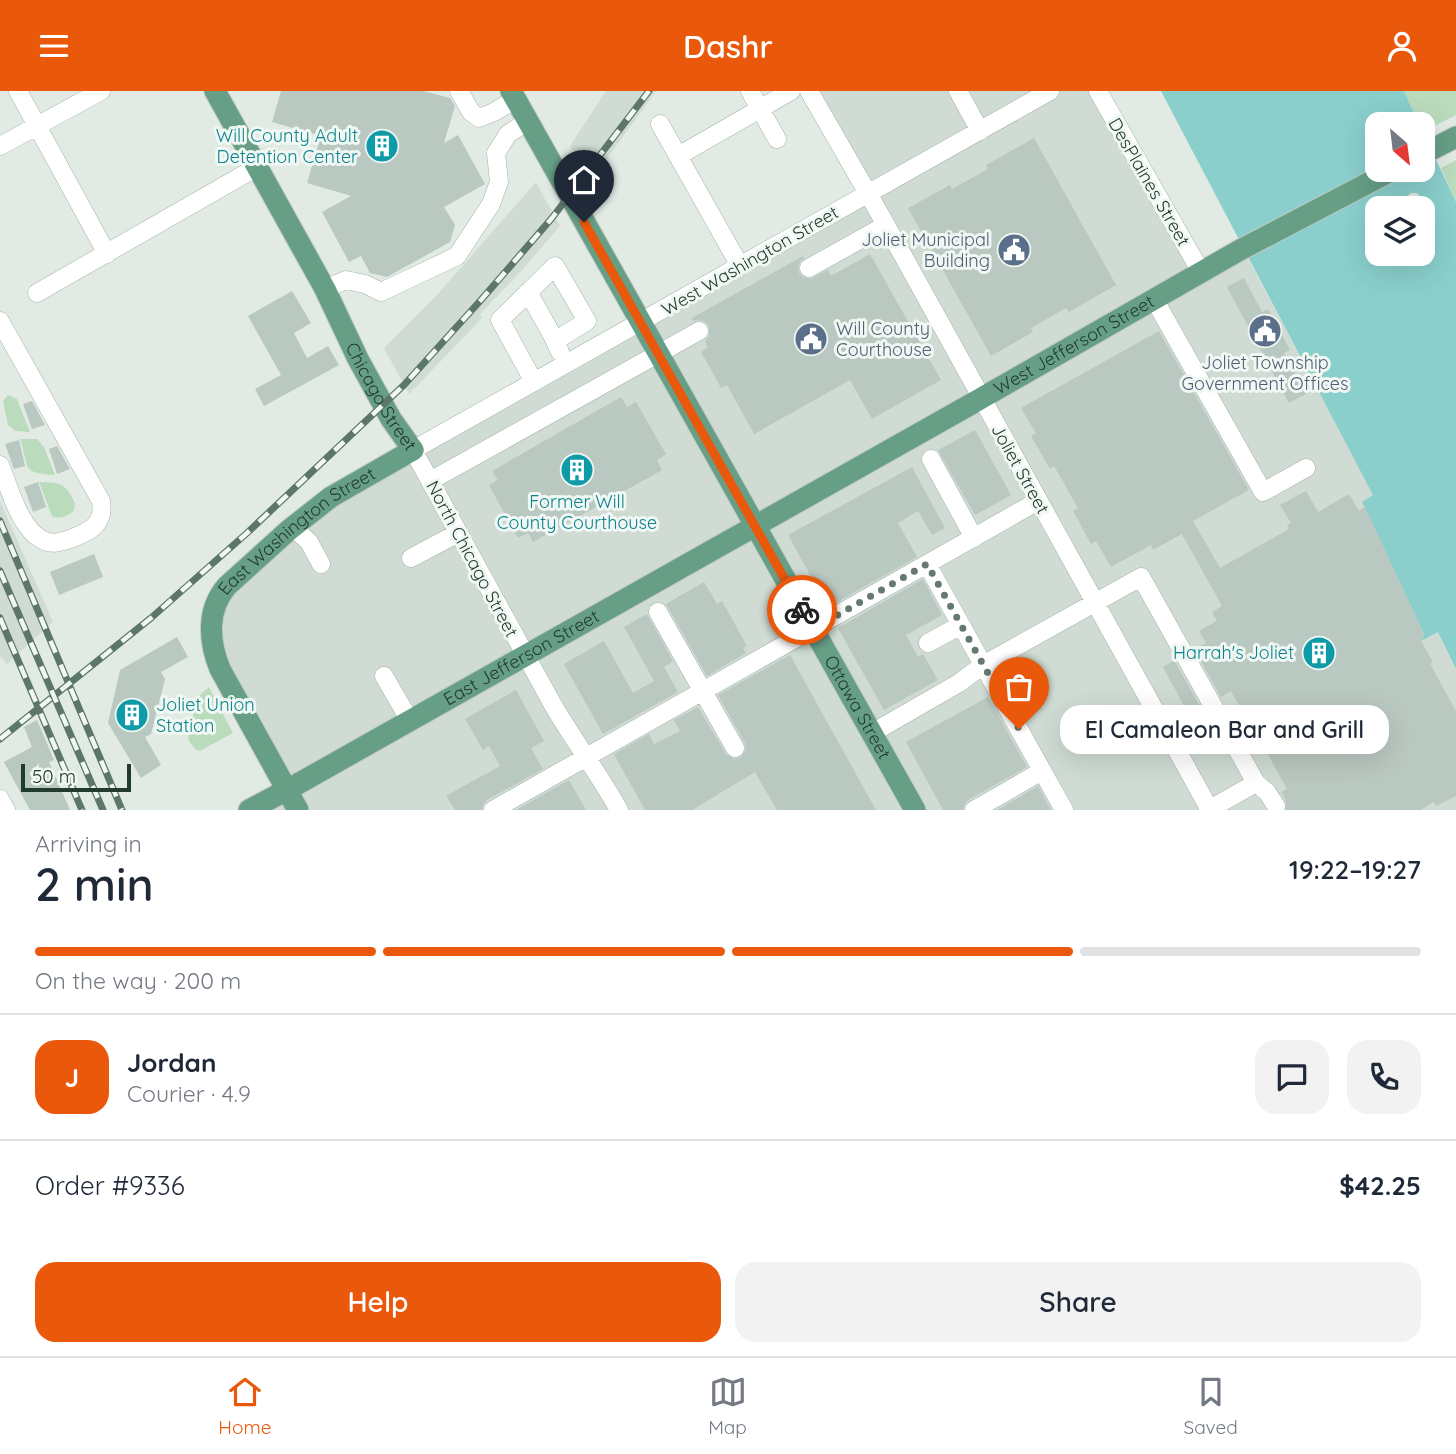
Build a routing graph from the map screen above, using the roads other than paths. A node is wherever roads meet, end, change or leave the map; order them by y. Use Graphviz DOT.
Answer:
graph roads {
  1 [pos="19,91"];
  2 [pos="101,91"];
  3 [pos="215,91"];
  4 [pos="460,91"];
  5 [pos="750,91"];
  6 [pos="791,91"];
  7 [pos="958,91"];
  8 [pos="1050,91"];
  9 [pos="1098,91"];
  10 [pos="814,93"];
  11 [pos="513,95"];
  12 [pos="760,109"];
  13 [pos="528,121"];
  14 [pos="660,124"];
  15 [pos="37,126"];
  16 [pos="980,131"];
  17 [pos="1456,137"];
  18 [pos="777,139"];
  19 [pos="0,146"];
  20 [pos="1435,148"];
  21 [pos="678,156"];
  22 [pos="257,167"];
  23 [pos="1370,182"];
  24 [pos="868,194"];
  25 [pos="886,225"];
  26 [pos="107,254"];
  27 [pos="740,267"];
  28 [pos="809,268"];
  29 [pos="1201,272"];
  30 [pos="325,289"];
  31 [pos="527,292"];
  32 [pos="37,293"];
  33 [pos="1154,299"];
  34 [pos="0,321"];
  35 [pos="641,323"];
  36 [pos="699,331"];
  37 [pos="555,341"];
  38 [pos="658,354"];
  39 [pos="566,365"];
  40 [pos="534,382"];
  41 [pos="982,398"];
  42 [pos="414,450"];
  43 [pos="931,459"];
  44 [pos="0,465"];
  45 [pos="1306,468"];
  46 [pos="430,481"];
  47 [pos="1038,501"];
  48 [pos="755,526"];
  49 [pos="293,527"];
  50 [pos="458,533"];
  51 [pos="974,538"];
  52 [pos="411,558"];
  53 [pos="321,564"];
  54 [pos="927,564"];
  55 [pos="1094,603"];
  56 [pos="658,613"];
  57 [pos="961,625"];
  58 [pos="813,629"];
  59 [pos="929,643"];
  60 [pos="525,656"];
  61 [pos="983,665"];
  62 [pos="384,676"];
  63 [pos="703,691"];
  64 [pos="410,721"];
  65 [pos="872,733"];
  66 [pos="735,748"];
  67 [pos="586,757"];
  68 [pos="1042,771"];
  69 [pos="1256,783"];
  70 [pos="287,790"];
  71 [pos="0,799"];
  72 [pos="1276,806"];
  73 [pos="6,810"];
  74 [pos="248,810"];
  75 [pos="258,810"];
  76 [pos="298,810"];
  77 [pos="493,810"];
  78 [pos="619,810"];
  79 [pos="915,810"];
  80 [pos="974,810"];
  81 [pos="1064,810"];
  82 [pos="1209,810"];
  1 -- 15 [label="street"];
  2 -- 15 [label="street"];
  3 -- 22 [label="main road, Chicago Street"];
  4 -- 11 [label="street"];
  5 -- 12 [label="street"];
  6 -- 12 [label="street"];
  7 -- 16 [label="street"];
  8 -- 16 [label="street, West Washington Street"];
  9 -- 29 [label="street, DesPlaines Street"];
  10 -- 24 [label="street, Joliet Street"];
  11 -- 13 [label="main road, Ottawa Street"];
  12 -- 18 [label="street"];
  12 -- 21 [label="street"];
  13 -- 30 [label="street"];
  13 -- 35 [label="main road, Ottawa Street"];
  14 -- 21 [label="street"];
  15 -- 19 [label="street"];
  15 -- 26 [label="street"];
  16 -- 24 [label="street, West Washington Street"];
  17 -- 20 [label="main road"];
  21 -- 27 [label="street"];
  22 -- 26 [label="street"];
  22 -- 30 [label="main road, Chicago Street"];
  23 -- 29 [label="main road, West Jefferson Street"];
  24 -- 25 [label="street, Joliet Street"];
  24 -- 27 [label="street, West Washington Street"];
  25 -- 28 [label="street"];
  25 -- 41 [label="street, Joliet Street"];
  26 -- 32 [label="street"];
  27 -- 35 [label="street, West Washington Street"];
  29 -- 33 [label="main road, West Jefferson Street"];
  30 -- 42 [label="main road, Chicago Street"];
  31 -- 37 [label="street"];
  31 -- 37 [label="street"];
  31 -- 40 [label="street"];
  33 -- 41 [label="main road, West Jefferson Street"];
  33 -- 45 [label="street"];
  34 -- 44 [label="street"];
  35 -- 38 [label="main road, Ottawa Street"];
  35 -- 39 [label="street, West Washington Street"];
  36 -- 38 [label="street"];
  37 -- 39 [label="street"];
  38 -- 46 [label="street"];
  38 -- 48 [label="main road, Ottawa Street"];
  39 -- 40 [label="street, West Washington Street"];
  40 -- 42 [label="street, West Washington Street"];
  41 -- 47 [label="street, Joliet Street"];
  41 -- 48 [label="main road, West Jefferson Street"];
  42 -- 46 [label="street, North Chicago Street"];
  42 -- 49 [label="main road, East Washington Street"];
  43 -- 51 [label="street"];
  46 -- 50 [label="street, North Chicago Street"];
  47 -- 51 [label="street"];
  47 -- 55 [label="street, Joliet Street"];
  48 -- 58 [label="main road, Ottawa Street"];
  48 -- 60 [label="main road, East Jefferson Street"];
  49 -- 53 [label="street"];
  49 -- 70 [label="main road, East Washington Street"];
  50 -- 52 [label="street"];
  50 -- 60 [label="street, North Chicago Street"];
  51 -- 54 [label="street"];
  54 -- 57 [label="street"];
  54 -- 58 [label="street"];
  55 -- 61 [label="street"];
  55 -- 69 [label="street"];
  55 -- 82 [label="street, Joliet Street"];
  56 -- 63 [label="street"];
  57 -- 59 [label="street"];
  57 -- 61 [label="street"];
  58 -- 63 [label="street"];
  58 -- 65 [label="main road, Ottawa Street"];
  60 -- 64 [label="main road, East Jefferson Street"];
  60 -- 67 [label="street, North Chicago Street"];
  61 -- 65 [label="street"];
  61 -- 68 [label="street"];
  62 -- 64 [label="street"];
  63 -- 66 [label="street"];
  63 -- 67 [label="street"];
  64 -- 70 [label="main road, East Jefferson Street"];
  65 -- 79 [label="main road, Ottawa Street"];
  67 -- 77 [label="street"];
  67 -- 78 [label="street, North Chicago Street"];
  68 -- 80 [label="street"];
  68 -- 81 [label="street"];
  69 -- 72 [label="street"];
  69 -- 82 [label="street"];
  70 -- 74 [label="main road, East Jefferson Street"];
  70 -- 75 [label="main road, East Jefferson Street"];
  70 -- 76 [label="main road"];
  71 -- 73 [label="street"];
}
